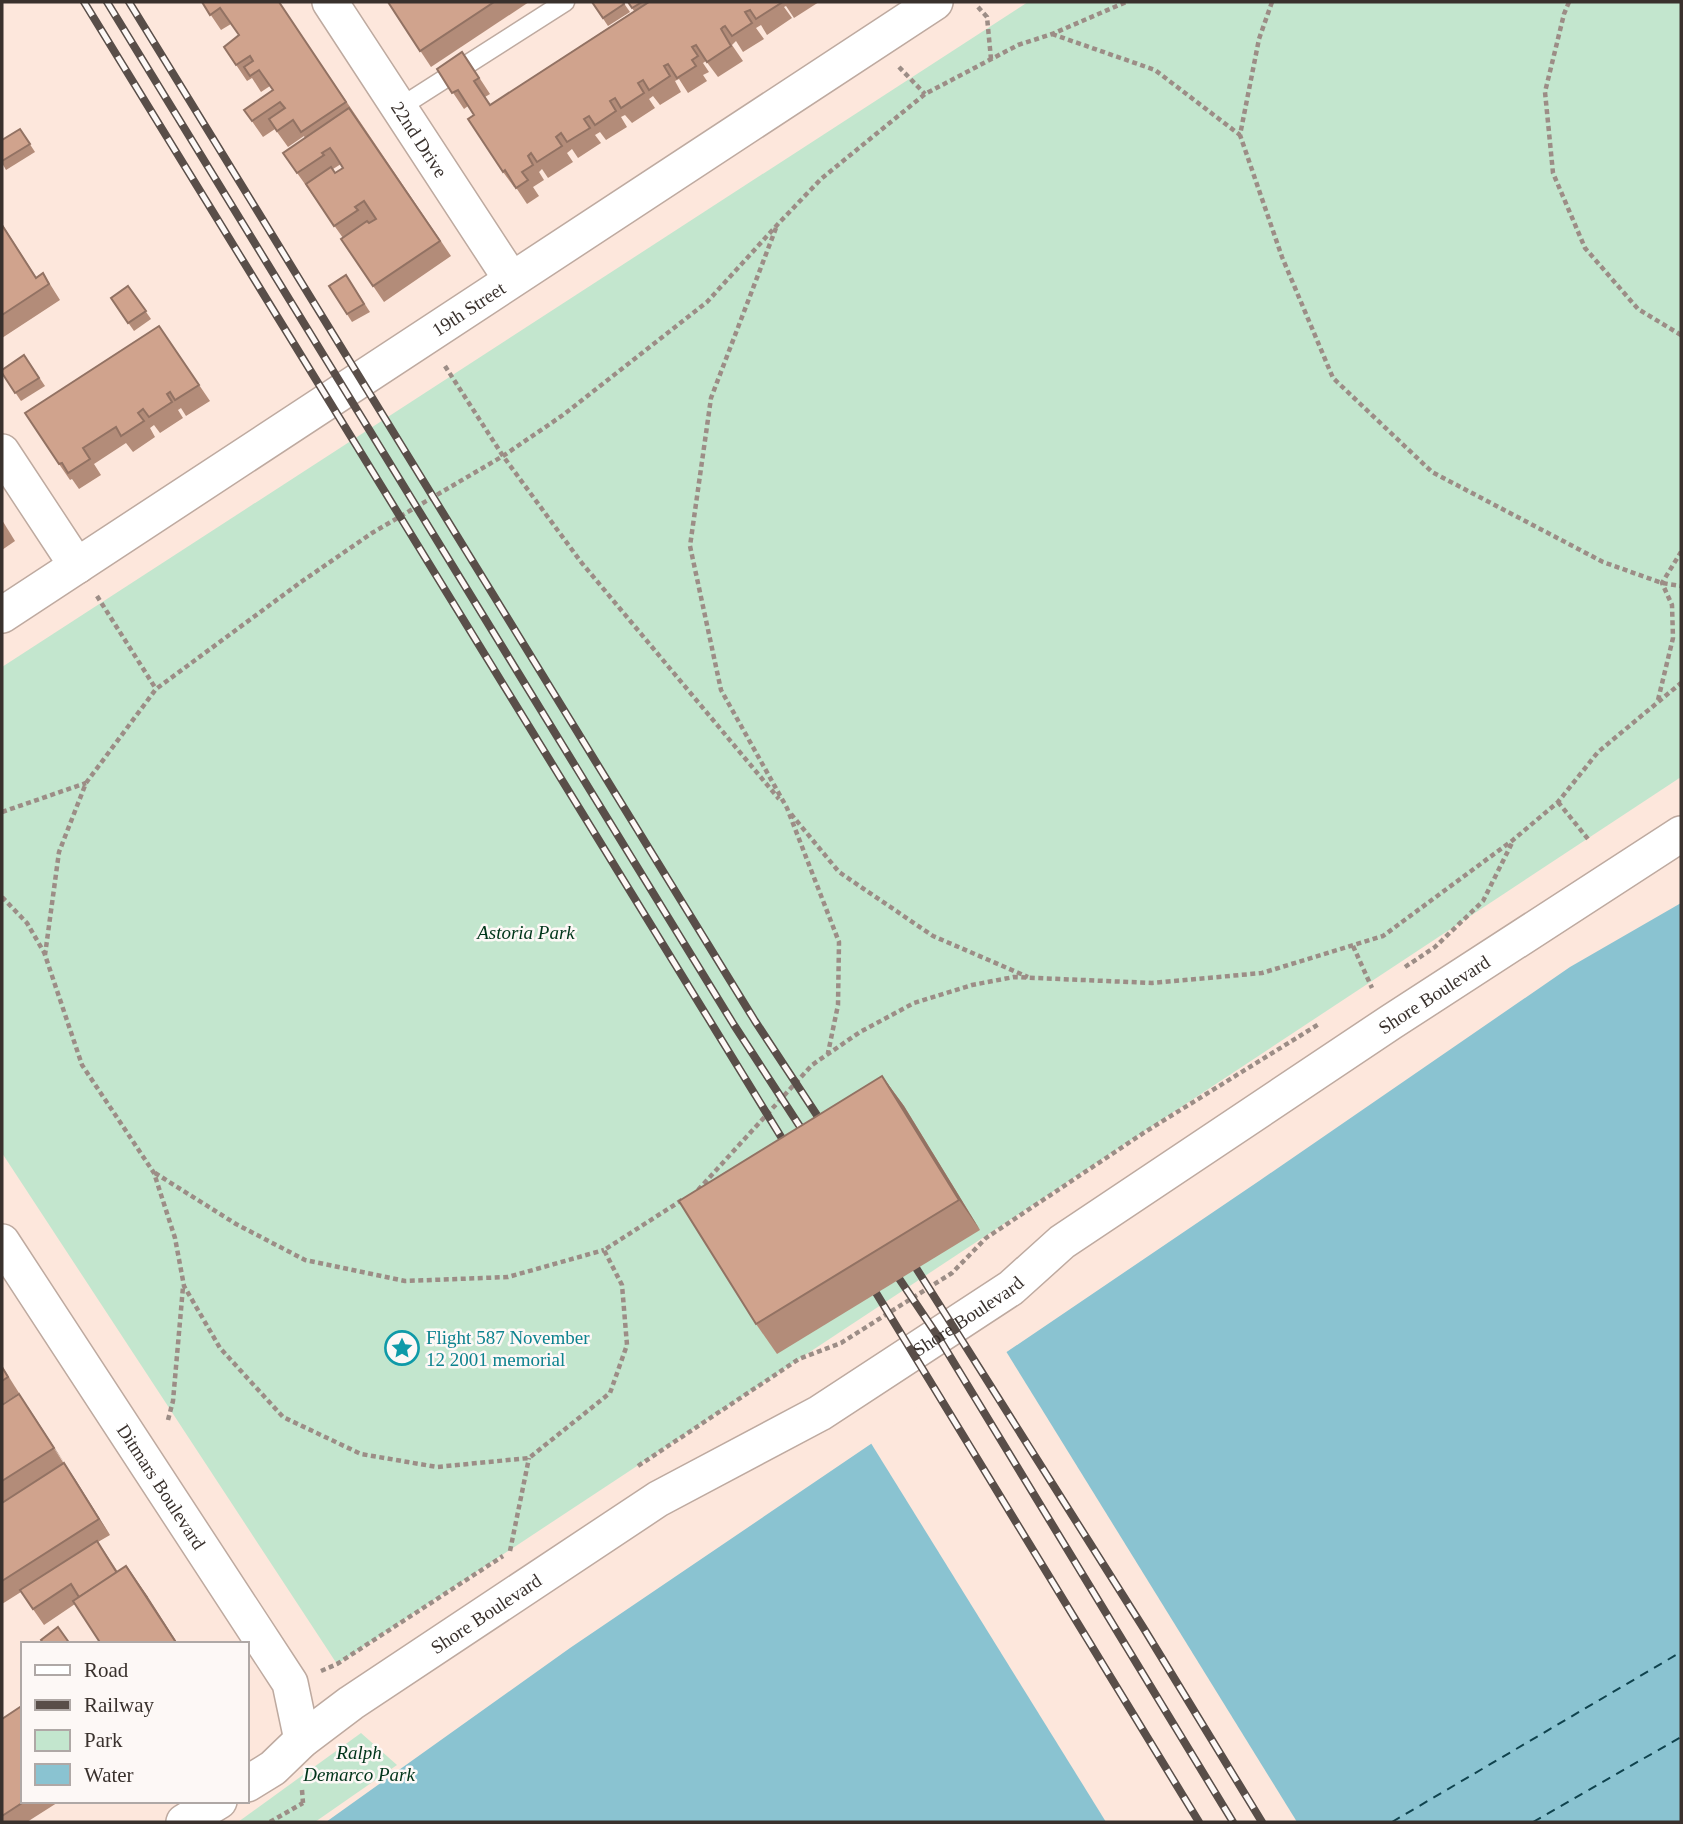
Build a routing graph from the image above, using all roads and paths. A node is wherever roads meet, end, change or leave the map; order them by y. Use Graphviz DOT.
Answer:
graph roads {
  1 [pos="330,2"];
  2 [pos="565,2"];
  3 [pos="1126,2"];
  4 [pos="1272,2"];
  5 [pos="1569,2"];
  6 [pos="923,5"];
  7 [pos="978,7"];
  8 [pos="1052,34"];
  9 [pos="991,59"];
  10 [pos="896,61"];
  11 [pos="925,94"];
  12 [pos="399,108"];
  13 [pos="1240,135"];
  14 [pos="778,224"];
  15 [pos="511,279"];
  16 [pos="1681,335"];
  17 [pos="442,362"];
  18 [pos="2,452"];
  19 [pos="503,456"];
  20 [pos="1681,552"];
  21 [pos="77,566"];
  22 [pos="1662,583"];
  23 [pos="1681,586"];
  24 [pos="97,596"];
  25 [pos="2,615"];
  26 [pos="1681,683"];
  27 [pos="156,689"];
  28 [pos="1658,701"];
  29 [pos="86,783"];
  30 [pos="1558,802"];
  31 [pos="787,808"];
  32 [pos="2,812"];
  33 [pos="1681,834"];
  34 [pos="1588,839"];
  35 [pos="1513,840"];
  36 [pos="2,897"];
  37 [pos="1353,946"];
  38 [pos="46,955"];
  39 [pos="1404,967"];
  40 [pos="1032,978"];
  41 [pos="1383,981"];
  42 [pos="1373,988"];
  43 [pos="1361,996"];
  44 [pos="1326,1018"];
  45 [pos="828,1054"];
  46 [pos="154,1173"];
  47 [pos="2,1242"];
  48 [pos="604,1250"];
  49 [pos="184,1286"];
  50 [pos="168,1420"];
  51 [pos="529,1458"];
  52 [pos="632,1470"];
  53 [pos="330,1672"];
  54 [pos="302,1740"];
  55 [pos="248,1783"];
  56 [pos="216,1803"];
  57 [pos="303,1803"];
  58 [pos="184,1822"];
  59 [pos="270,1822"];
  1 -- 12 [label="street, 22nd Drive"];
  2 -- 12 [label="lane"];
  3 -- 8 [label="path"];
  4 -- 13 [label="path"];
  5 -- 16 [label="path"];
  6 -- 15 [label="street, 19th Street"];
  7 -- 9 [label="path"];
  8 -- 9 [label="path"];
  8 -- 13 [label="path"];
  9 -- 11 [label="path"];
  10 -- 11 [label="path"];
  11 -- 14 [label="path"];
  12 -- 15 [label="street, 22nd Drive"];
  13 -- 22 [label="path"];
  14 -- 19 [label="path"];
  14 -- 31 [label="path"];
  15 -- 21 [label="street, 19th Street"];
  17 -- 19 [label="path"];
  18 -- 21 [label="street"];
  19 -- 27 [label="path"];
  19 -- 31 [label="path"];
  20 -- 22 [label="path"];
  21 -- 25 [label="street, 19th Street"];
  22 -- 23 [label="path"];
  22 -- 28 [label="path"];
  24 -- 27 [label="path"];
  26 -- 28 [label="path"];
  27 -- 29 [label="path"];
  28 -- 30 [label="path"];
  29 -- 32 [label="path"];
  29 -- 38 [label="path"];
  30 -- 34 [label="path"];
  30 -- 35 [label="path"];
  31 -- 40 [label="path"];
  31 -- 45 [label="path"];
  33 -- 54 [label="street, Shore Boulevard"];
  35 -- 37 [label="path"];
  35 -- 39 [label="path"];
  36 -- 38 [label="path"];
  37 -- 40 [label="path"];
  37 -- 42 [label="path"];
  38 -- 46 [label="path"];
  40 -- 45 [label="path"];
  41 -- 42 [label="path"];
  42 -- 43 [label="path"];
  44 -- 52 [label="path"];
  45 -- 48 [label="path"];
  46 -- 48 [label="path"];
  46 -- 49 [label="path"];
  47 -- 54 [label="street, Ditmars Boulevard"];
  48 -- 51 [label="path"];
  49 -- 50 [label="path"];
  49 -- 51 [label="path"];
  51 -- 53 [label="path"];
  54 -- 55 [label="street, Shore Boulevard"];
  56 -- 58 [label="street"];
  57 -- 59 [label="path"];
}
